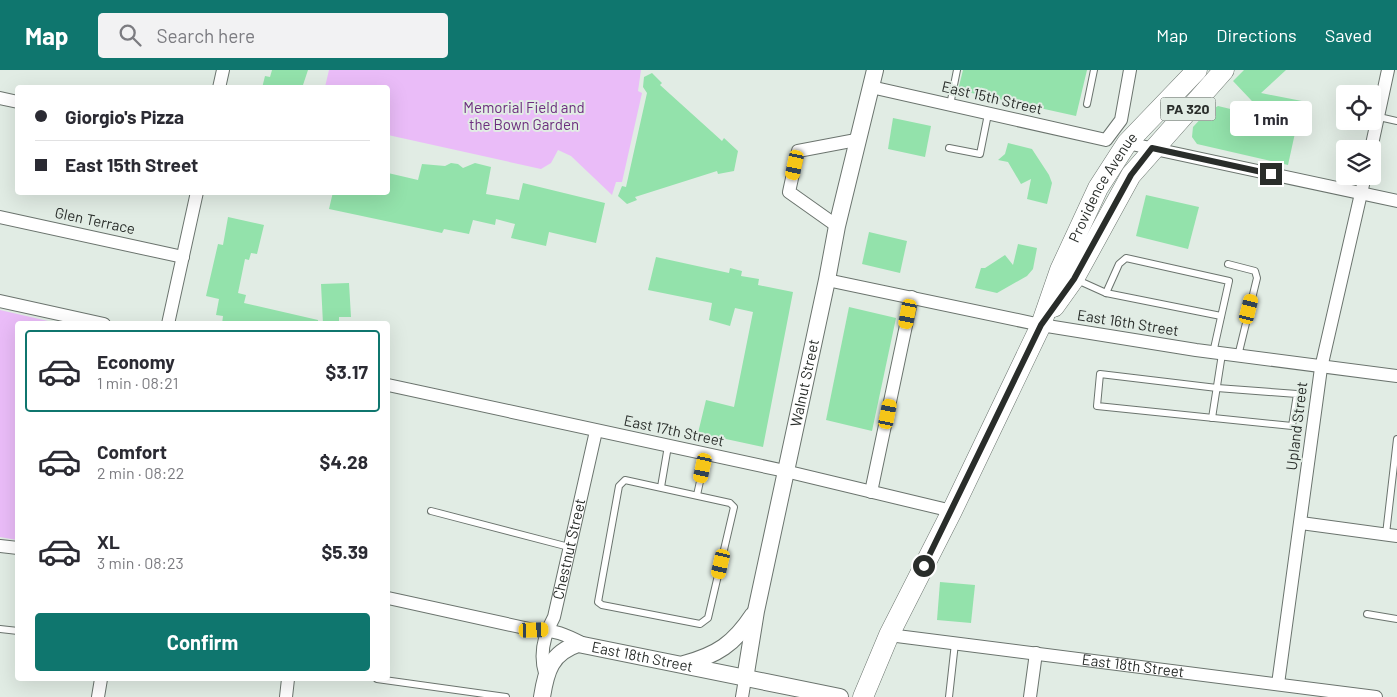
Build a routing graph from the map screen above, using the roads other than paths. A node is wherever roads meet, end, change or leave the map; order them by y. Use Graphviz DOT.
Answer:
graph roads {
  1 [pos="222,70"];
  2 [pos="875,70"];
  3 [pos="957,70"];
  4 [pos="1094,70"];
  5 [pos="1130,70"];
  6 [pos="1197,70"];
  7 [pos="1224,70"];
  8 [pos="1388,70"];
  9 [pos="220,85"];
  10 [pos="871,88"];
  11 [pos="0,98"];
  12 [pos="15,101"];
  13 [pos="1087,104"];
  14 [pos="950,105"];
  15 [pos="1381,107"];
  16 [pos="988,114"];
  17 [pos="1381,117"];
  18 [pos="1397,121"];
  19 [pos="856,140"];
  20 [pos="1127,143"];
  21 [pos="949,148"];
  22 [pos="1152,148"];
  23 [pos="1363,185"];
  24 [pos="1361,193"];
  25 [pos="196,195"];
  26 [pos="1397,201"];
  27 [pos="0,217"];
  28 [pos="837,226"];
  29 [pos="183,257"];
  30 [pos="1228,264"];
  31 [pos="1074,279"];
  32 [pos="827,280"];
  33 [pos="1106,293"];
  34 [pos="912,296"];
  35 [pos="0,301"];
  36 [pos="1222,316"];
  37 [pos="90,321"];
  38 [pos="169,321"];
  39 [pos="1041,325"];
  40 [pos="1218,353"];
  41 [pos="1238,356"];
  42 [pos="1321,368"];
  43 [pos="1397,376"];
  44 [pos="390,386"];
  45 [pos="1217,388"];
  46 [pos="1212,418"];
  47 [pos="596,431"];
  48 [pos="1397,440"];
  49 [pos="668,446"];
  50 [pos="706,454"];
  51 [pos="785,471"];
  52 [pos="661,487"];
  53 [pos="872,492"];
  54 [pos="697,495"];
  55 [pos="431,511"];
  56 [pos="952,511"];
  57 [pos="1301,523"];
  58 [pos="1392,535"];
  59 [pos="0,546"];
  60 [pos="569,547"];
  61 [pos="15,548"];
  62 [pos="390,598"];
  63 [pos="756,611"];
  64 [pos="1367,614"];
  65 [pos="1397,619"];
  66 [pos="0,629"];
  67 [pos="547,630"];
  68 [pos="15,631"];
  69 [pos="889,635"];
  70 [pos="955,643"];
  71 [pos="584,644"];
  72 [pos="1036,653"];
  73 [pos="681,665"];
  74 [pos="545,673"];
  75 [pos="745,679"];
  76 [pos="101,681"];
  77 [pos="288,681"];
  78 [pos="390,681"];
  79 [pos="1278,684"];
  80 [pos="98,697"];
  81 [pos="286,697"];
  82 [pos="506,697"];
  83 [pos="542,697"];
  84 [pos="742,697"];
  85 [pos="840,697"];
  86 [pos="863,697"];
  87 [pos="949,697"];
  88 [pos="1030,697"];
  89 [pos="1376,697"];
  1 -- 9 [label="street"];
  2 -- 10 [label="street, Walnut Street"];
  3 -- 14 [label="lane"];
  4 -- 13 [label="lane"];
  5 -- 16 [label="street, East 15th Street"];
  6 -- 20 [label="main road, Providence Avenue / PA 320"];
  7 -- 22 [label="main road, Providence Avenue / PA 320"];
  8 -- 15 [label="street"];
  10 -- 14 [label="street, East 15th Street"];
  10 -- 19 [label="street, Walnut Street"];
  11 -- 12 [label="street"];
  14 -- 16 [label="street, East 15th Street"];
  16 -- 21 [label="lane"];
  17 -- 18 [label="lane"];
  19 -- 28 [label="street, Walnut Street"];
  19 -- 28 [label="street"];
  20 -- 22 [label="street"];
  20 -- 39 [label="main road, Providence Avenue / PA 320"];
  22 -- 24 [label="street"];
  22 -- 31 [label="main road, Providence Avenue / PA 320"];
  23 -- 24 [label="street, Upland Street"];
  24 -- 26 [label="street"];
  24 -- 42 [label="street, Upland Street"];
  25 -- 29 [label="street"];
  27 -- 29 [label="street, Glen Terrace"];
  28 -- 32 [label="street, Walnut Street"];
  29 -- 38 [label="street"];
  30 -- 41 [label="lane"];
  31 -- 33 [label="lane"];
  31 -- 39 [label="main road, Providence Avenue / PA 320"];
  32 -- 34 [label="street, East 16th Street"];
  32 -- 51 [label="street, Walnut Street"];
  33 -- 36 [label="lane"];
  33 -- 36 [label="lane"];
  34 -- 39 [label="street, East 16th Street"];
  34 -- 53 [label="street"];
  35 -- 37 [label="street"];
  36 -- 40 [label="lane"];
  39 -- 40 [label="street, East 16th Street"];
  39 -- 56 [label="main road, Providence Avenue / PA 320"];
  40 -- 41 [label="street, East 16th Street"];
  40 -- 45 [label="lane"];
  41 -- 42 [label="street, East 16th Street"];
  42 -- 43 [label="street, East 16th Street"];
  42 -- 57 [label="street, Upland Street"];
  44 -- 47 [label="street, East 17th Street"];
  45 -- 46 [label="lane"];
  45 -- 46 [label="lane"];
  45 -- 46 [label="lane"];
  47 -- 49 [label="street, East 17th Street"];
  47 -- 60 [label="street, Chestnut Street"];
  48 -- 58 [label="lane"];
  49 -- 50 [label="street, East 17th Street"];
  49 -- 52 [label="lane"];
  50 -- 51 [label="street, East 17th Street"];
  50 -- 54 [label="lane"];
  51 -- 53 [label="street, East 17th Street"];
  51 -- 63 [label="street, Walnut Street"];
  52 -- 54 [label="lane"];
  52 -- 54 [label="lane"];
  53 -- 56 [label="street, East 17th Street"];
  55 -- 60 [label="lane"];
  56 -- 69 [label="main road, Providence Avenue / PA 320"];
  57 -- 58 [label="street"];
  57 -- 79 [label="street, Upland Street"];
  59 -- 61 [label="street"];
  60 -- 67 [label="street, Chestnut Street"];
  62 -- 67 [label="street, East 18th Street"];
  63 -- 73 [label="street"];
  63 -- 75 [label="street, Walnut Street"];
  64 -- 65 [label="lane"];
  66 -- 68 [label="lane"];
  67 -- 71 [label="street, East 18th Street"];
  67 -- 74 [label="street, Chestnut Street"];
  69 -- 70 [label="street, East 18th Street"];
  69 -- 86 [label="main road, Providence Avenue / PA 320"];
  70 -- 72 [label="street, East 18th Street"];
  70 -- 87 [label="lane"];
  71 -- 73 [label="street, East 18th Street"];
  71 -- 74 [label="street"];
  72 -- 79 [label="street, East 18th Street"];
  72 -- 88 [label="street"];
  73 -- 75 [label="street, East 18th Street"];
  74 -- 83 [label="street, Chestnut Street"];
  75 -- 84 [label="street, Walnut Street"];
  75 -- 85 [label="street, East 18th Street"];
  76 -- 80 [label="street"];
  77 -- 81 [label="street"];
  78 -- 82 [label="lane"];
  79 -- 89 [label="street, East 18th Street"];
}
